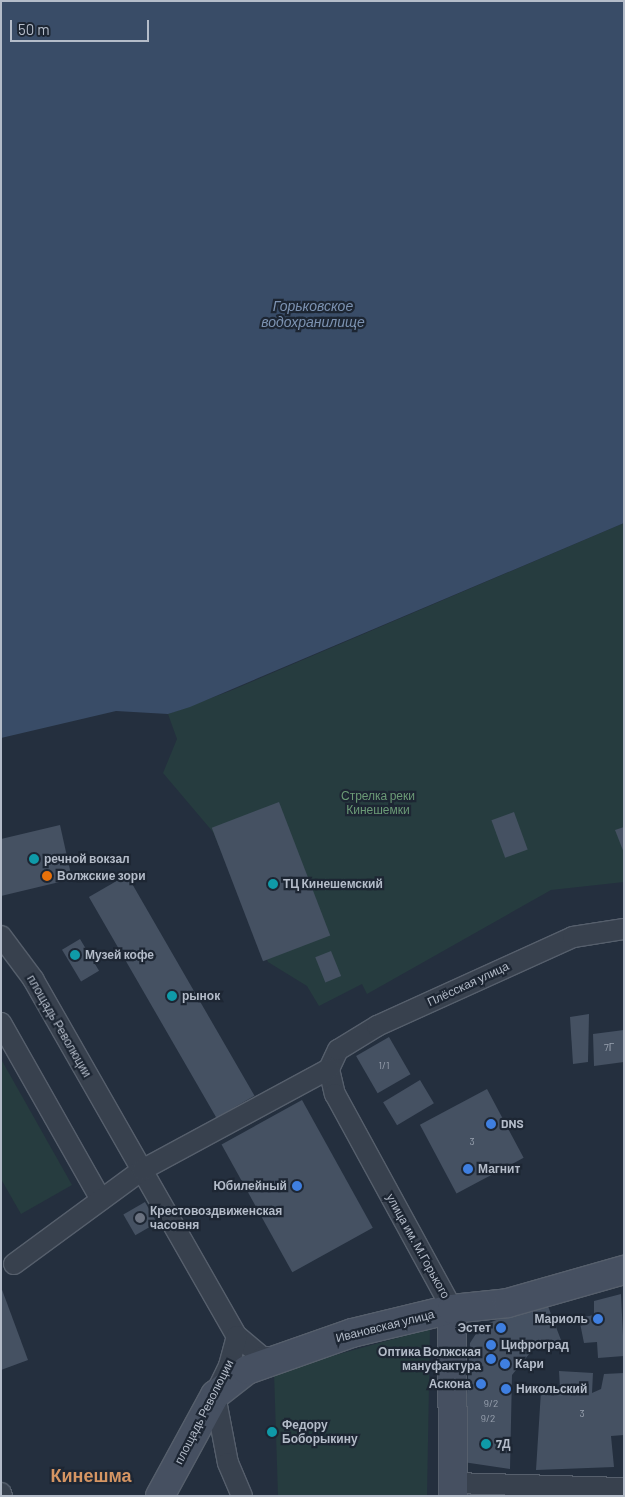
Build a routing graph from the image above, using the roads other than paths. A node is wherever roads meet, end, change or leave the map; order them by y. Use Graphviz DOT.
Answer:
graph roads {
  1 [pos="624,929"];
  2 [pos="1,936"];
  3 [pos="1,1023"];
  4 [pos="329,1069"];
  5 [pos="142,1170"];
  6 [pos="101,1200"];
  7 [pos="14,1264"];
  8 [pos="624,1270"];
  9 [pos="452,1310"];
  10 [pos="237,1336"];
  11 [pos="278,1357"];
  12 [pos="215,1394"];
  13 [pos="624,1488"];
  14 [pos="454,1490"];
  15 [pos="160,1496"];
  16 [pos="242,1496"];
  1 -- 4 [label="street, Плёсская улица"];
  2 -- 5 [label="street, площадь Революции"];
  3 -- 6 [label="street"];
  4 -- 5 [label="street"];
  4 -- 9 [label="street, улица им. М.Горького"];
  5 -- 6 [label="street"];
  5 -- 10 [label="street, площадь Революции"];
  6 -- 7 [label="street"];
  8 -- 9 [label="street, Ивановская улица"];
  9 -- 11 [label="street, Ивановская улица"];
  9 -- 14 [label="street, улица им. М.Горького"];
  10 -- 11 [label="street"];
  10 -- 12 [label="street, площадь Революции"];
  11 -- 12 [label="street, Ивановская улица"];
  12 -- 15 [label="street, площадь Революции"];
  12 -- 16 [label="street"];
  13 -- 14 [label="street"];
}
